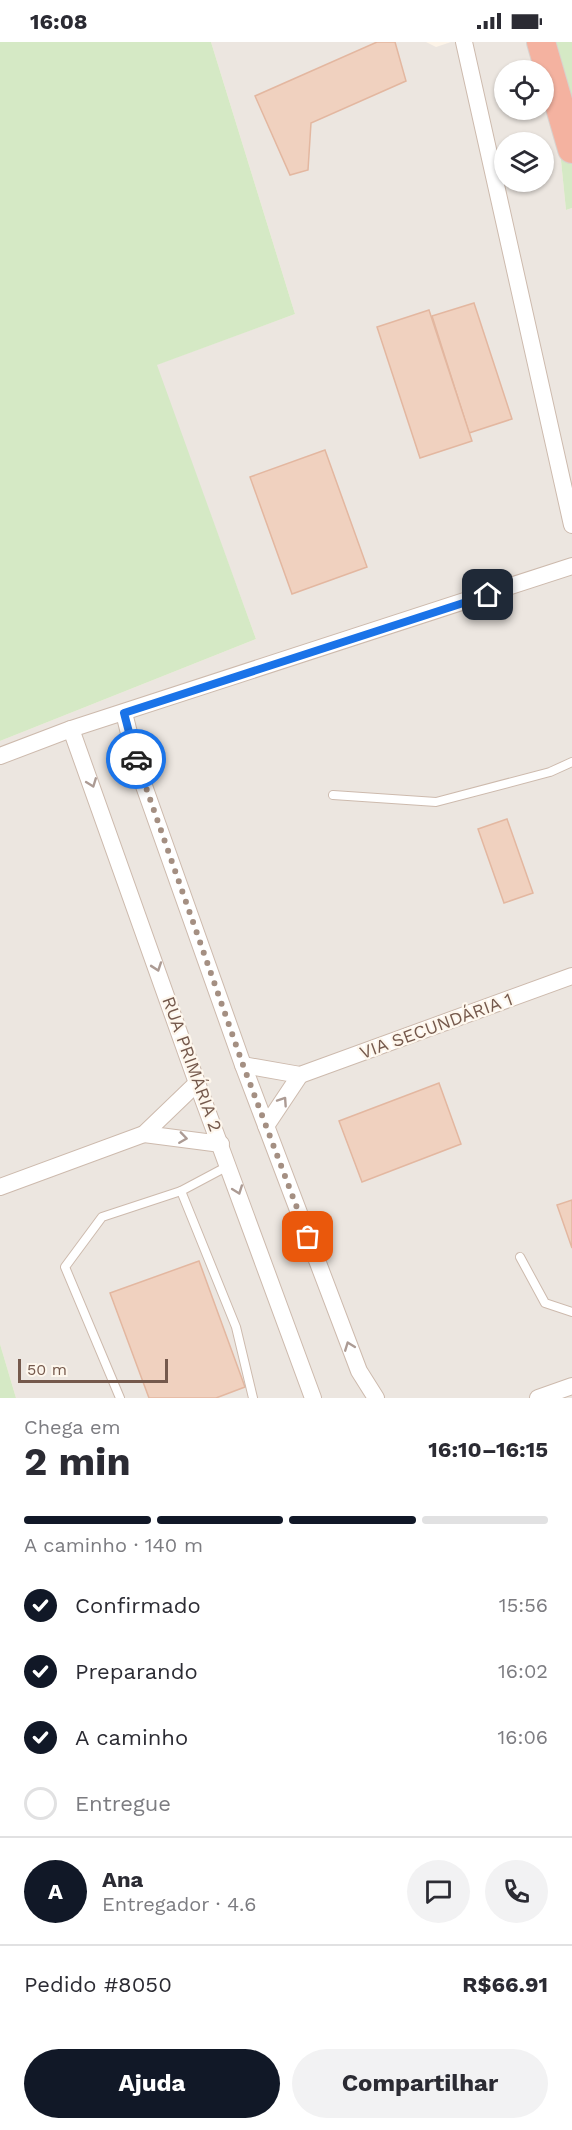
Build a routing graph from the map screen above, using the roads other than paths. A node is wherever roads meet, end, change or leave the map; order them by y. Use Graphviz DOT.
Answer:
graph roads {
  1 [pos="464,42"];
  2 [pos="541,42"];
  3 [pos="572,149"];
  4 [pos="572,525"];
  5 [pos="572,566"];
  6 [pos="124,713"];
  7 [pos="71,729"];
  8 [pos="0,756"];
  9 [pos="572,762"];
  10 [pos="333,795"];
  11 [pos="572,976"];
  12 [pos="243,1065"];
  13 [pos="300,1075"];
  14 [pos="197,1083"];
  15 [pos="266,1126"];
  16 [pos="144,1134"];
  17 [pos="221,1144"];
  18 [pos="229,1165"];
  19 [pos="0,1187"];
  20 [pos="181,1191"];
  21 [pos="520,1257"];
  22 [pos="572,1312"];
  23 [pos="572,1386"];
  24 [pos="120,1398"];
  25 [pos="253,1398"];
  26 [pos="313,1398"];
  27 [pos="376,1398"];
  28 [pos="538,1398"];
  1 -- 4 [label="street"];
  2 -- 3 [label="highway"];
  5 -- 6 [label="street"];
  6 -- 7 [label="street"];
  6 -- 12 [label="street"];
  7 -- 8 [label="street"];
  7 -- 14 [label="street, RUA PRIMÁRIA 2, one-way"];
  9 -- 10 [label="lane"];
  11 -- 13 [label="street, VIA SECUNDÁRIA 1"];
  12 -- 13 [label="street, VIA SECUNDÁRIA 1"];
  12 -- 15 [label="street"];
  15 -- 13 [label="street, one-way"];
  14 -- 16 [label="street"];
  14 -- 17 [label="street, RUA PRIMÁRIA 2"];
  27 -- 15 [label="street, one-way"];
  16 -- 17 [label="street, one-way"];
  16 -- 19 [label="street"];
  17 -- 18 [label="street, RUA PRIMÁRIA 2"];
  18 -- 20 [label="lane"];
  18 -- 26 [label="street, RUA PRIMÁRIA 2, one-way"];
  20 -- 24 [label="lane"];
  20 -- 25 [label="lane"];
  21 -- 22 [label="lane"];
  23 -- 28 [label="street"];
}
